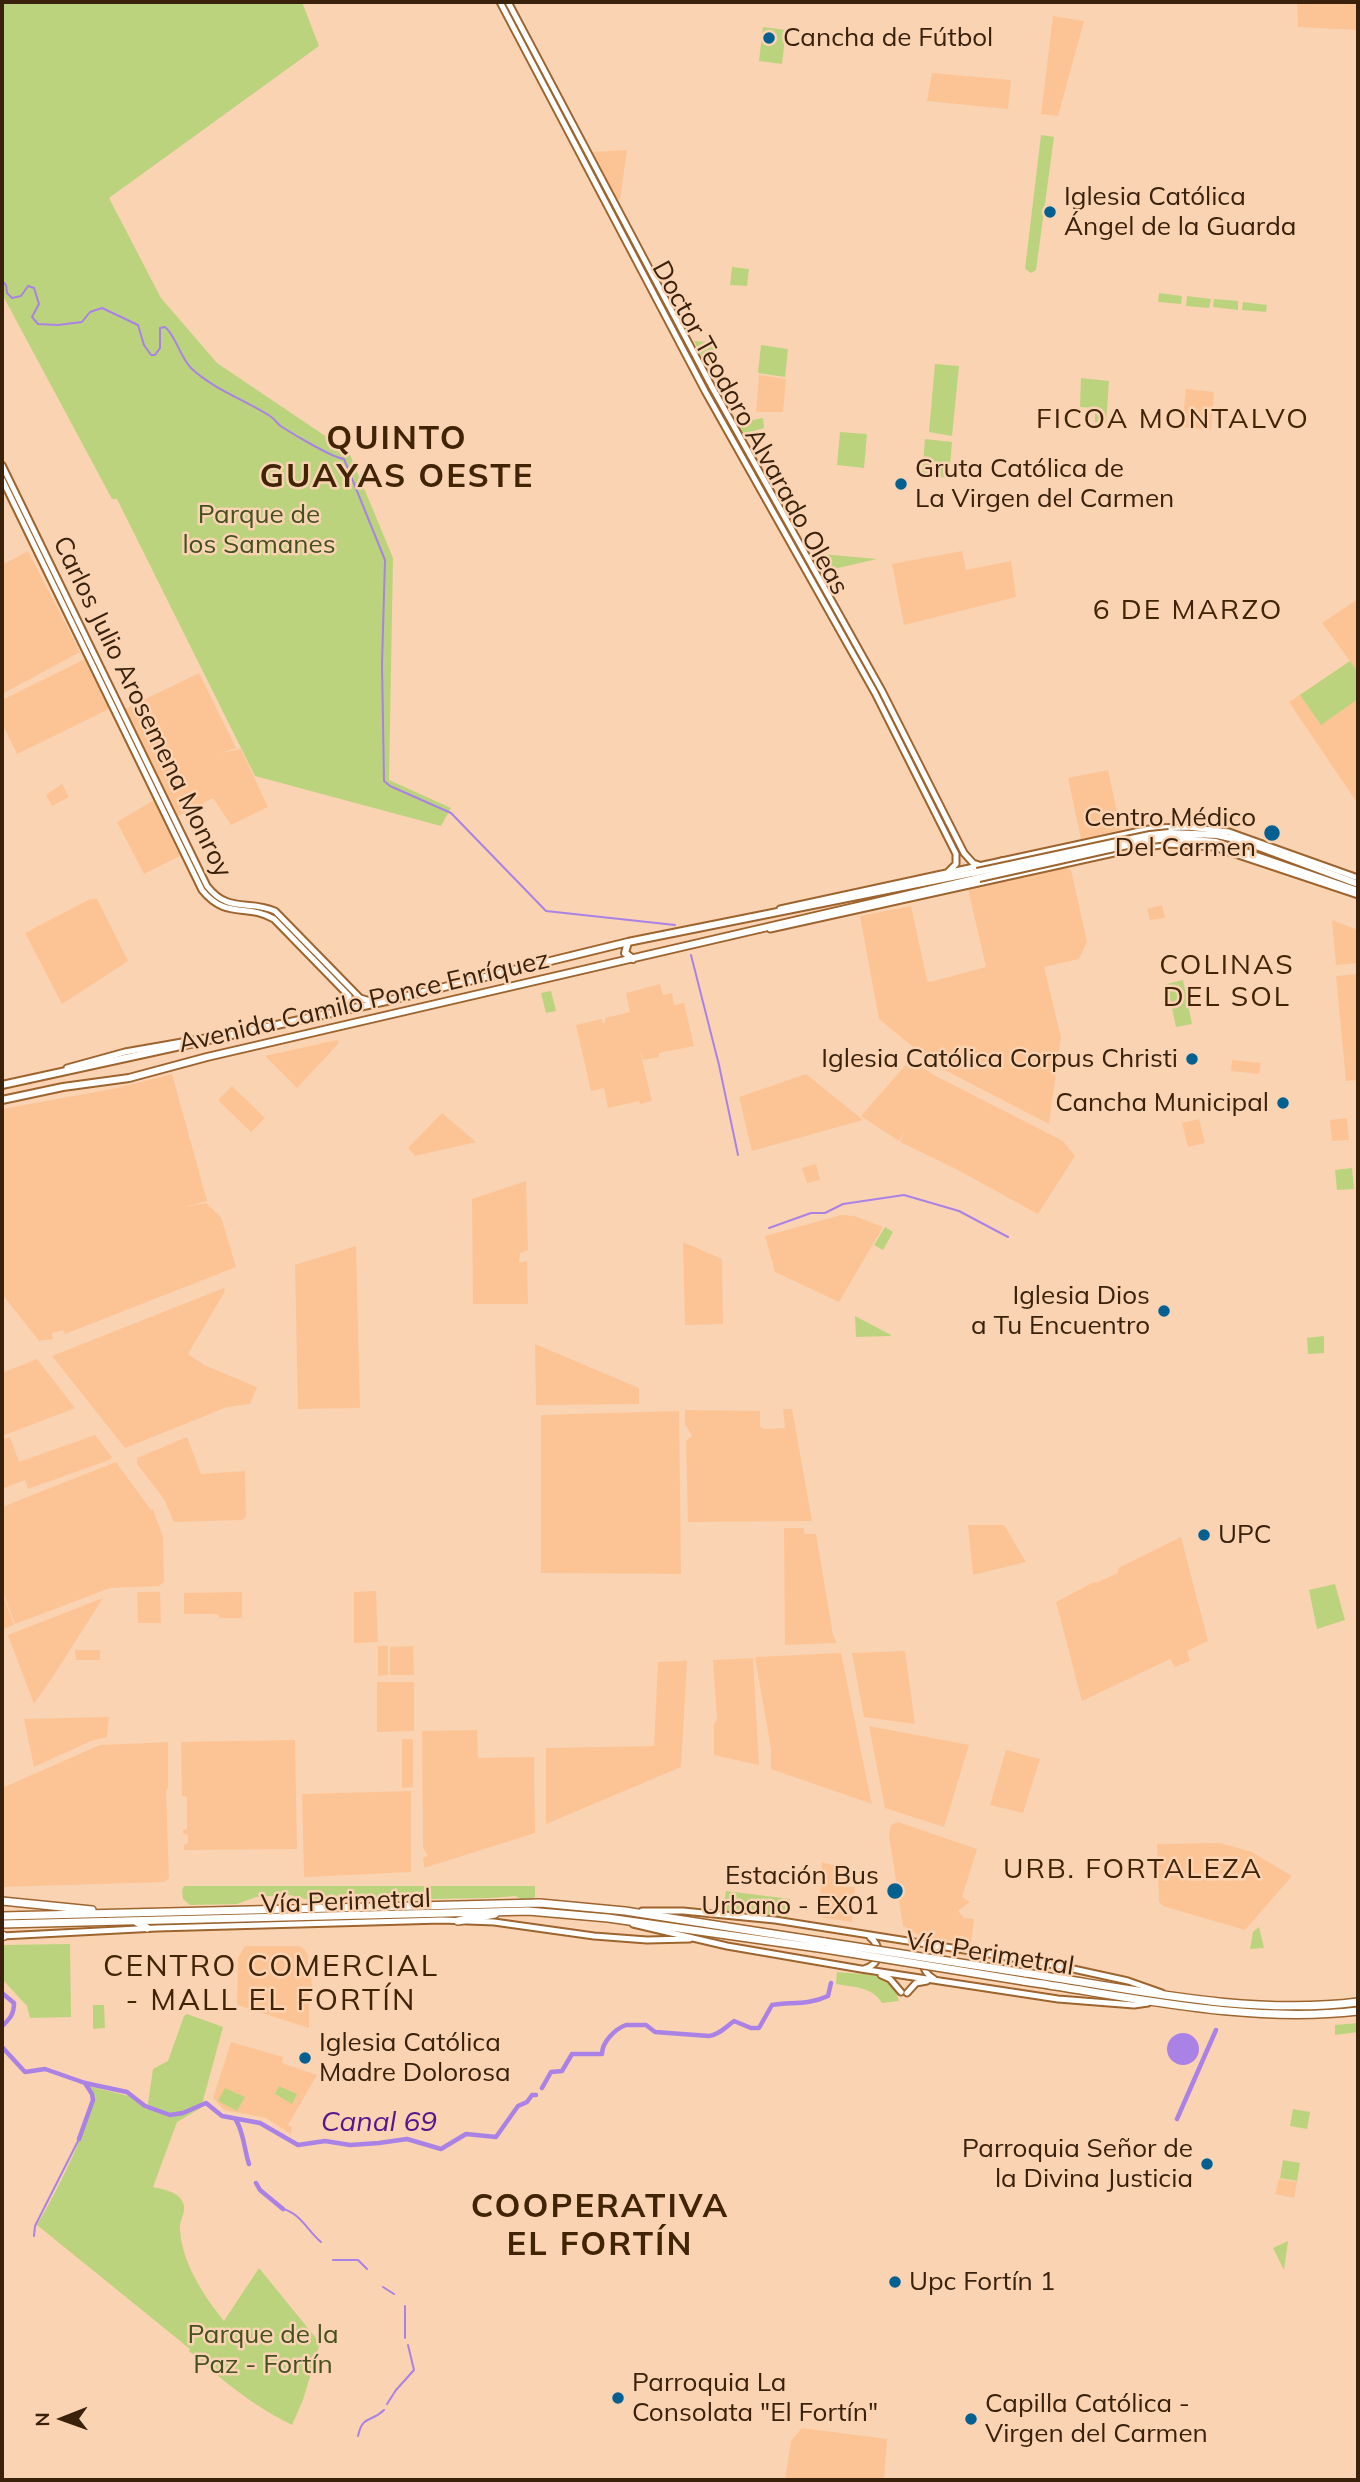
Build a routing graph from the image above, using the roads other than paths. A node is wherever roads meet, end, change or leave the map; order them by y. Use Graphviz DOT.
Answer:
graph roads {
  1 [pos="500,2"];
  2 [pos="508,2"];
  3 [pos="2,465"];
  4 [pos="2,479"];
  5 [pos="1203,828"];
  6 [pos="1217,835"];
  7 [pos="1169,836"];
  8 [pos="1094,841"];
  9 [pos="1055,849"];
  10 [pos="1096,857"];
  11 [pos="1003,861"];
  12 [pos="1058,866"];
  13 [pos="948,872"];
  14 [pos="978,872"];
  15 [pos="1358,878"];
  16 [pos="1358,884"];
  17 [pos="941,887"];
  18 [pos="1358,892"];
  19 [pos="904,895"];
  20 [pos="925,896"];
  21 [pos="769,913"];
  22 [pos="733,934"];
  23 [pos="628,942"];
  24 [pos="603,948"];
  25 [pos="633,960"];
  26 [pos="607,965"];
  27 [pos="377,1003"];
  28 [pos="342,1010"];
  29 [pos="2,1085"];
  30 [pos="2,1100"];
  31 [pos="2,1901"];
  32 [pos="510,1911"];
  33 [pos="625,1911"];
  34 [pos="120,1913"];
  35 [pos="2,1916"];
  36 [pos="608,1917"];
  37 [pos="134,1920"];
  38 [pos="458,1921"];
  39 [pos="2,1925"];
  40 [pos="147,1928"];
  41 [pos="3,1935"];
  42 [pos="864,1935"];
  43 [pos="690,1939"];
  44 [pos="825,1945"];
  45 [pos="939,1946"];
  46 [pos="861,1969"];
  47 [pos="1024,1977"];
  48 [pos="937,1980"];
  49 [pos="1162,1993"];
  50 [pos="1158,2001"];
  51 [pos="1358,2003"];
  52 [pos="1358,2011"];
  1 -- 13 [label="main road, Doctor Teodoro Alvarado Oleas"];
  2 -- 14 [label="main road, Doctor Teodoro Alvarado Oleas"];
  3 -- 27 [label="main road, Carlos Julio Arosemena Monroy"];
  4 -- 28 [label="main road, Carlos Julio Arosemena Monroy"];
  5 -- 6 [label="main road"];
  5 -- 8 [label="main road"];
  5 -- 15 [label="main road"];
  6 -- 7 [label="main road, Avenida Camilo Ponce Enríquez"];
  6 -- 16 [label="main road, Avenida Camilo Ponce Enríquez"];
  7 -- 14 [label="main road, Avenida Camilo Ponce Enríquez, bridge"];
  7 -- 18 [label="main road, Avenida Camilo Ponce Enríquez"];
  8 -- 9 [label="main road"];
  8 -- 10 [label="main road"];
  9 -- 11 [label="main road"];
  9 -- 12 [label="main road"];
  10 -- 12 [label="main road, Avenida Camilo Ponce Enríquez"];
  10 -- 18 [label="main road, Avenida Camilo Ponce Enríquez"];
  11 -- 14 [label="main road"];
  12 -- 20 [label="main road, Avenida Camilo Ponce Enríquez"];
  13 -- 14 [label="main road, Avenida Camilo Ponce Enríquez"];
  13 -- 21 [label="main road, Avenida Camilo Ponce Enríquez"];
  14 -- 17 [label="main road, Avenida Camilo Ponce Enríquez"];
  14 -- 21 [label="main road, Avenida Camilo Ponce Enríquez"];
  17 -- 19 [label="main road, Avenida Camilo Ponce Enríquez"];
  17 -- 20 [label="main road"];
  19 -- 20 [label="main road"];
  19 -- 22 [label="main road, Avenida Camilo Ponce Enríquez"];
  20 -- 22 [label="main road, Avenida Camilo Ponce Enríquez"];
  21 -- 23 [label="main road, Avenida Camilo Ponce Enríquez"];
  22 -- 25 [label="main road, Avenida Camilo Ponce Enríquez"];
  23 -- 24 [label="main road, Avenida Camilo Ponce Enríquez"];
  23 -- 25 [label="main road"];
  24 -- 26 [label="main road"];
  24 -- 27 [label="main road, Avenida Camilo Ponce Enríquez"];
  25 -- 26 [label="main road, Avenida Camilo Ponce Enríquez"];
  26 -- 30 [label="main road, Avenida Camilo Ponce Enríquez"];
  27 -- 28 [label="main road, Avenida Camilo Ponce Enríquez"];
  28 -- 29 [label="main road, Avenida Camilo Ponce Enríquez"];
  31 -- 34 [label="highway"];
  32 -- 36 [label="highway, Vía Perimetral"];
  32 -- 37 [label="highway, Vía Perimetral"];
  32 -- 38 [label="highway"];
  33 -- 34 [label="highway, Vía Perimetral"];
  33 -- 42 [label="main road, Vía Perimetral"];
  33 -- 44 [label="highway, Vía Perimetral"];
  34 -- 35 [label="highway, Vía Perimetral"];
  36 -- 43 [label="main road, Vía Perimetral"];
  36 -- 44 [label="highway, Vía Perimetral"];
  37 -- 39 [label="highway, Vía Perimetral"];
  37 -- 40 [label="highway"];
  38 -- 40 [label="main road, Vía Perimetral"];
  38 -- 43 [label="main road, Vía Perimetral"];
  40 -- 41 [label="main road, Vía Perimetral"];
  42 -- 45 [label="main road, Vía Perimetral"];
  42 -- 46 [label="main road"];
  43 -- 46 [label="main road, Vía Perimetral"];
  44 -- 47 [label="highway, Vía Perimetral, bridge"];
  45 -- 48 [label="main road"];
  45 -- 49 [label="main road, Vía Perimetral"];
  46 -- 48 [label="main road, Vía Perimetral"];
  46 -- 48 [label="main road"];
  47 -- 49 [label="highway, Vía Perimetral"];
  47 -- 50 [label="highway, Vía Perimetral"];
  48 -- 50 [label="main road, Vía Perimetral"];
  49 -- 51 [label="highway, Vía Perimetral"];
  50 -- 52 [label="highway, Vía Perimetral"];
}
